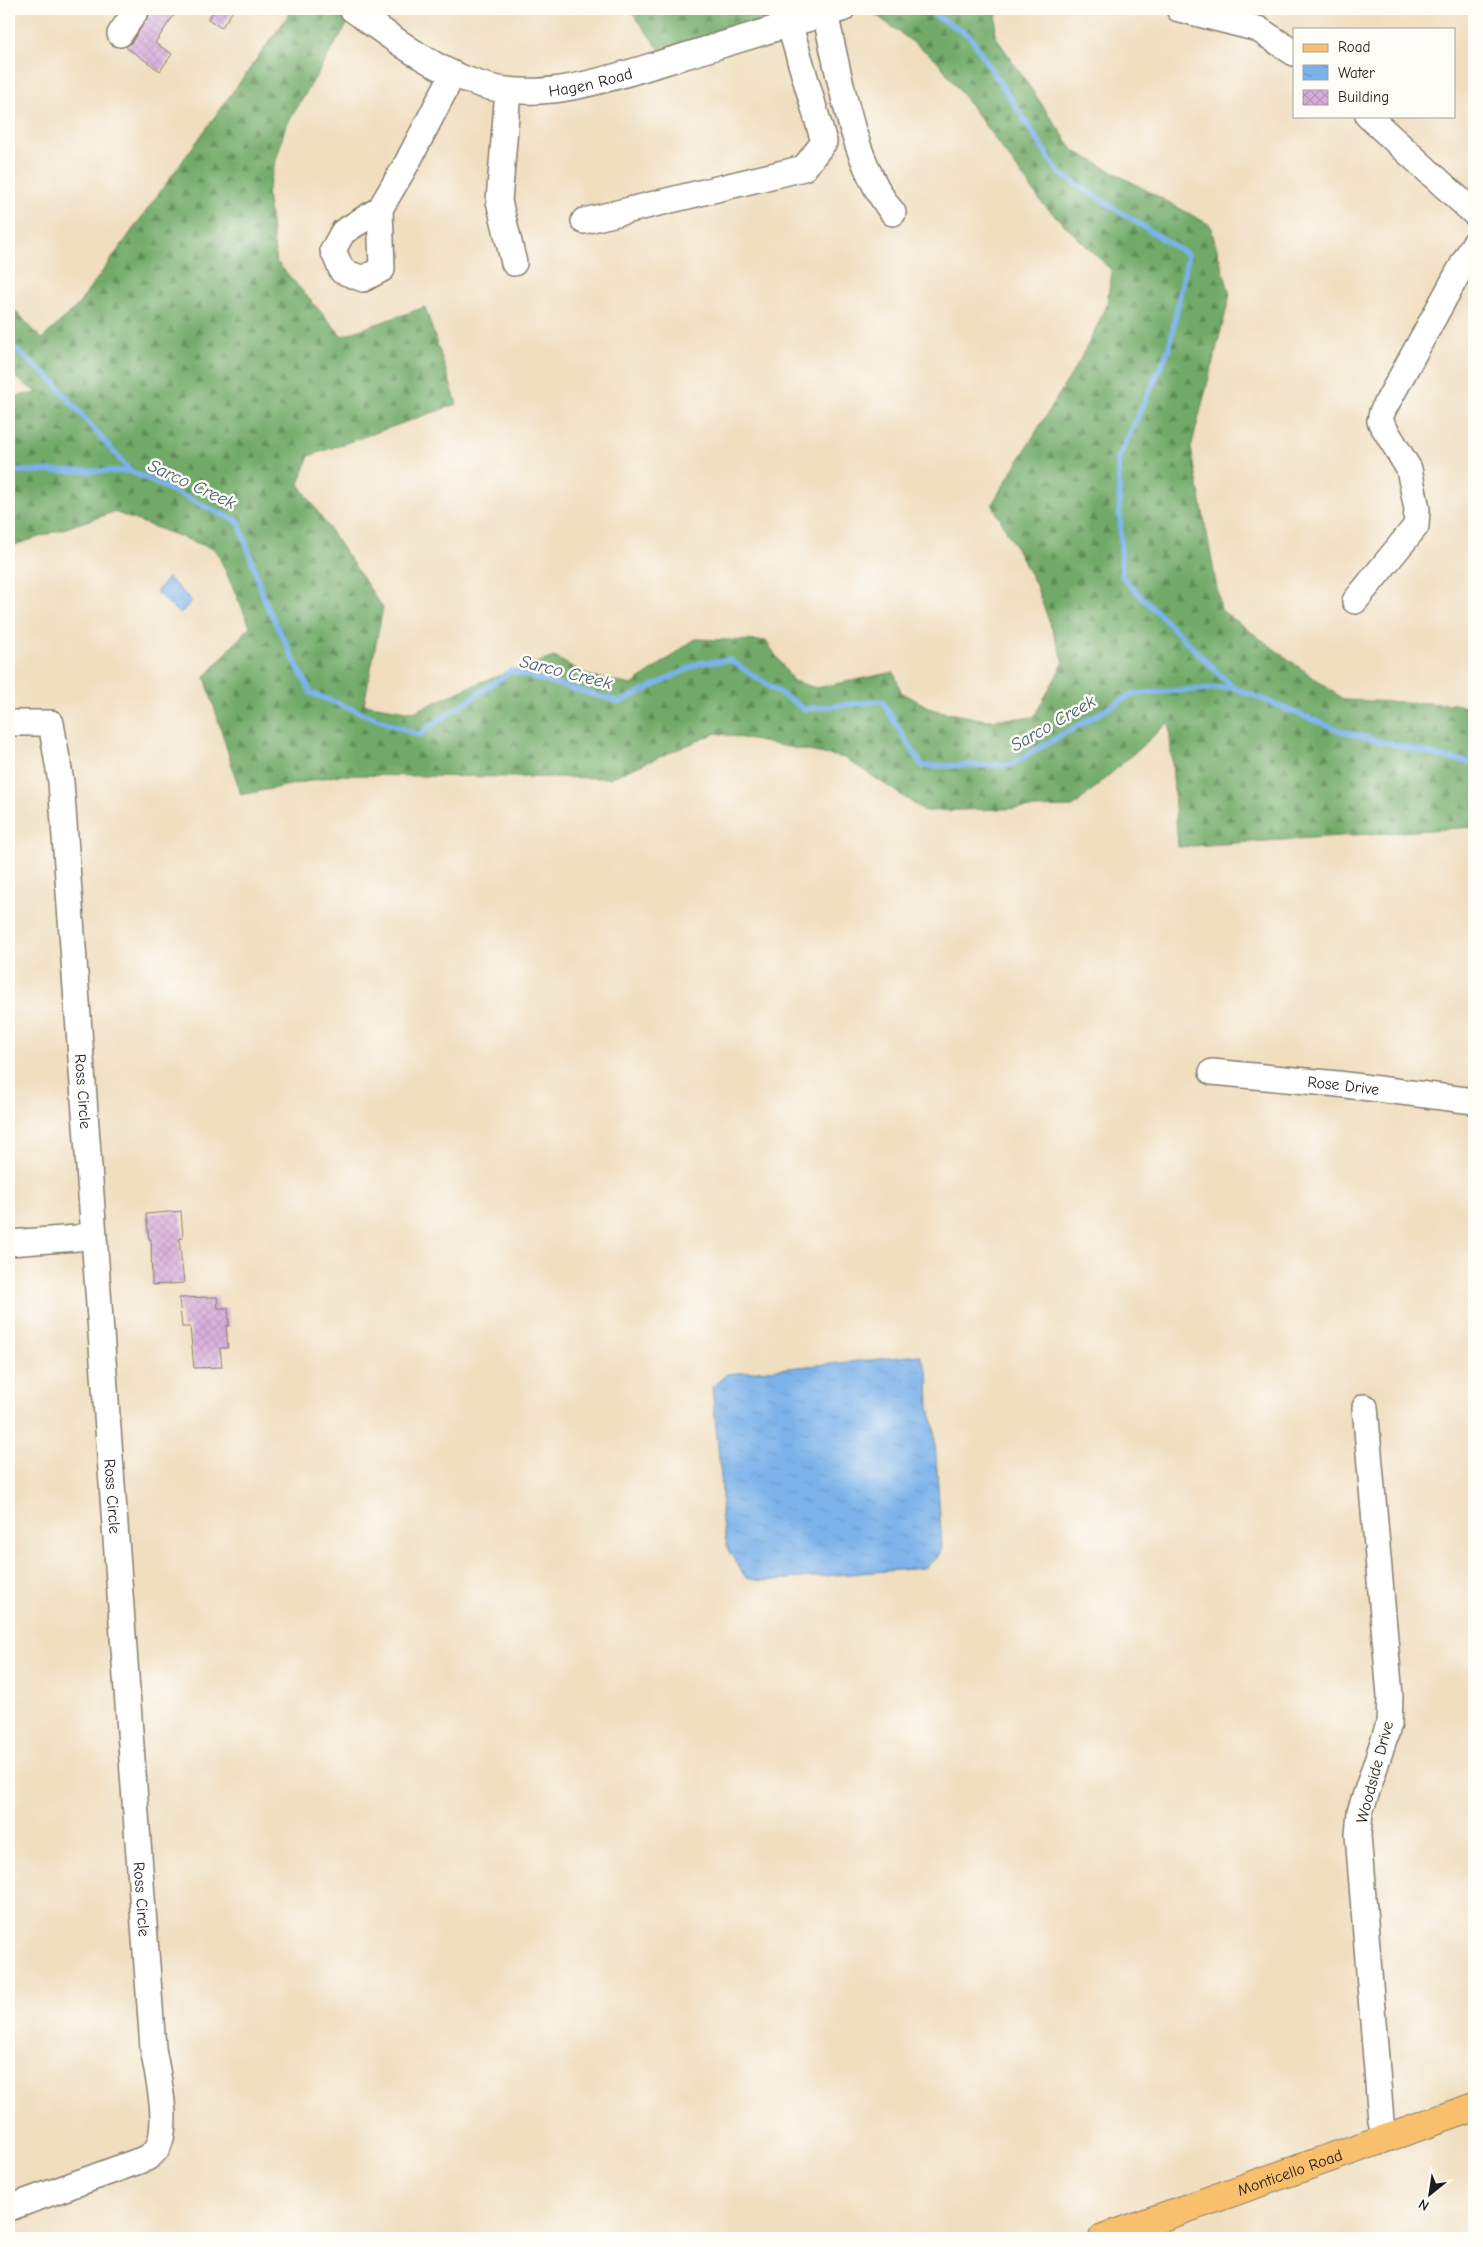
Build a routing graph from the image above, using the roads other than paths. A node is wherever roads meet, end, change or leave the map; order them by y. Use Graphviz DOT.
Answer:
graph roads {
  1 [pos="137,9"];
  2 [pos="352,9"];
  3 [pos="1179,9"];
  4 [pos="834,11"];
  5 [pos="789,23"];
  6 [pos="120,34"];
  7 [pos="1293,52"];
  8 [pos="453,74"];
  9 [pos="508,91"];
  10 [pos="1370,118"];
  11 [pos="380,209"];
  12 [pos="894,212"];
  13 [pos="1474,213"];
  14 [pos="584,221"];
  15 [pos="1474,244"];
  16 [pos="514,263"];
  17 [pos="1355,602"];
  18 [pos="9,723"];
  19 [pos="1212,1072"];
  20 [pos="1474,1101"];
  21 [pos="93,1234"];
  22 [pos="9,1244"];
  23 [pos="1366,1406"];
  24 [pos="1474,2107"];
  25 [pos="1385,2138"];
  26 [pos="9,2208"];
  27 [pos="1103,2238"];
  1 -- 6 [label="street"];
  2 -- 8 [label="street, Hagen Road"];
  3 -- 7 [label="street"];
  4 -- 5 [label="street, Hagen Road"];
  4 -- 12 [label="street"];
  5 -- 9 [label="street, Hagen Road"];
  5 -- 14 [label="street"];
  8 -- 9 [label="street, Hagen Road"];
  8 -- 11 [label="street"];
  9 -- 16 [label="street"];
  10 -- 13 [label="street"];
  15 -- 17 [label="street"];
  18 -- 21 [label="street, Ross Circle"];
  19 -- 20 [label="street, Rose Drive"];
  21 -- 22 [label="street"];
  21 -- 26 [label="street, Ross Circle"];
  23 -- 25 [label="street, Woodside Drive"];
  24 -- 25 [label="main road, Monticello Road"];
  25 -- 27 [label="main road, Monticello Road"];
}
